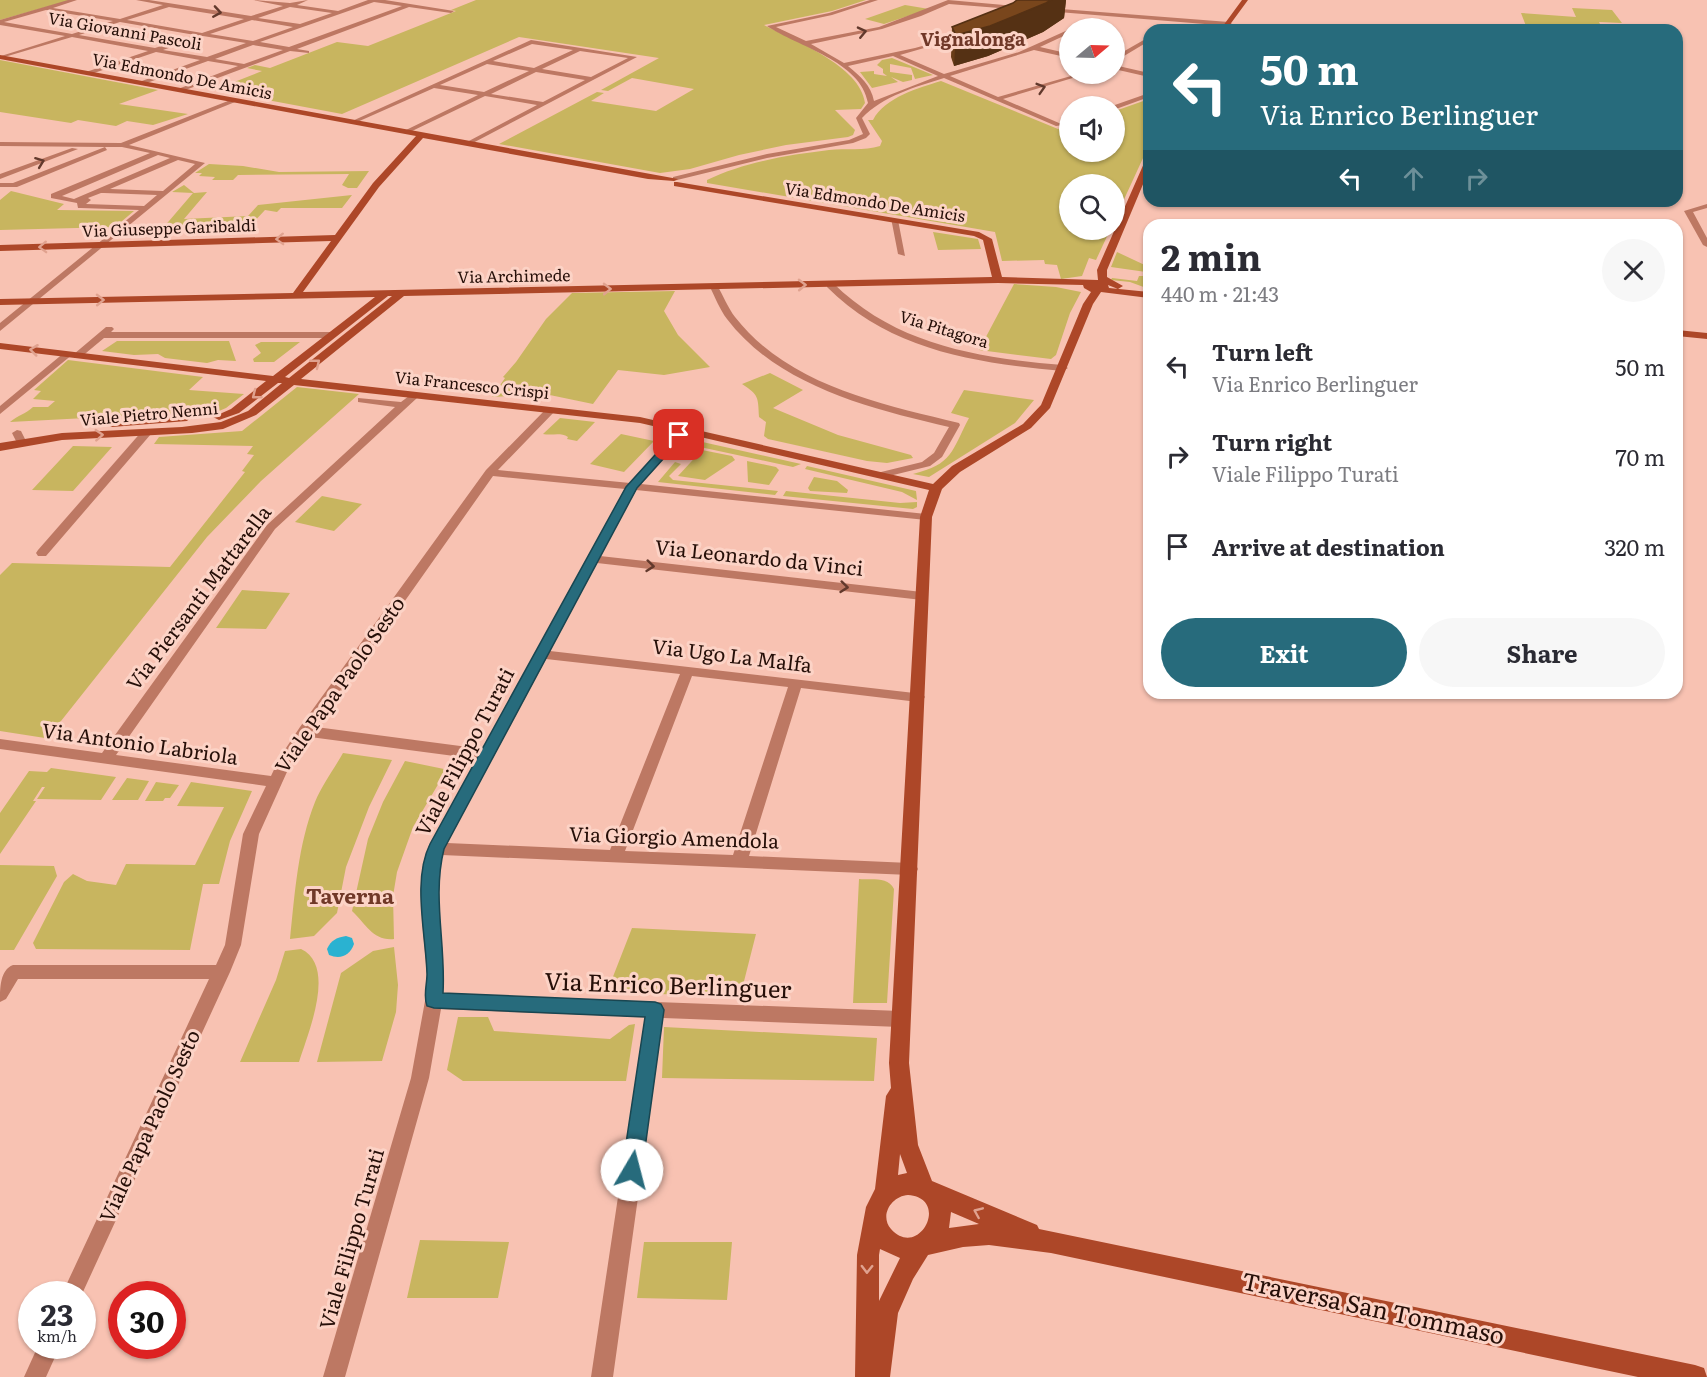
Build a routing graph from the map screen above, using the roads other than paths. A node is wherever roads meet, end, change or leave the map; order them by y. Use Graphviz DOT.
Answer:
graph roads {
  1 [pos="74,0"];
  2 [pos="139,0"];
  3 [pos="186,0"];
  4 [pos="256,0"];
  5 [pos="306,0"];
  6 [pos="373,0"];
  7 [pos="874,0"];
  8 [pos="1245,0"];
  9 [pos="948,2"];
  10 [pos="170,5"];
  11 [pos="290,5"];
  12 [pos="408,5"];
  13 [pos="1020,7"];
  14 [pos="45,8"];
  15 [pos="1042,9"];
  16 [pos="451,11"];
  17 [pos="338,13"];
  18 [pos="1082,13"];
  19 [pos="1022,14"];
  20 [pos="1093,14"];
  21 [pos="351,15"];
  22 [pos="360,16"];
  23 [pos="1005,17"];
  24 [pos="252,18"];
  25 [pos="373,18"];
  26 [pos="1076,18"];
  27 [pos="1088,18"];
  28 [pos="1170,20"];
  29 [pos="120,21"];
  30 [pos="0,22"];
  31 [pos="1166,24"];
  32 [pos="1198,24"];
  33 [pos="1229,24"];
  34 [pos="301,26"];
  35 [pos="312,27"];
  36 [pos="323,29"];
  37 [pos="338,31"];
  38 [pos="203,34"];
  39 [pos="73,36"];
  40 [pos="1059,37"];
  41 [pos="954,39"];
  42 [pos="965,42"];
  43 [pos="253,43"];
  44 [pos="805,43"];
  45 [pos="1143,43"];
  46 [pos="1035,48"];
  47 [pos="290,49"];
  48 [pos="582,49"];
  49 [pos="157,50"];
  50 [pos="307,52"];
  51 [pos="1059,53"];
  52 [pos="1125,53"];
  53 [pos="895,55"];
  54 [pos="1,57"];
  55 [pos="208,59"];
  56 [pos="905,59"];
  57 [pos="109,60"];
  58 [pos="122,62"];
  59 [pos="485,62"];
  60 [pos="841,63"];
  61 [pos="246,66"];
  62 [pos="1125,70"];
  63 [pos="537,71"];
  64 [pos="88,74"];
  65 [pos="1143,74"];
  66 [pos="943,76"];
  67 [pos="928,79"];
  68 [pos="591,80"];
  69 [pos="1059,81"];
  70 [pos="141,83"];
  71 [pos="434,86"];
  72 [pos="895,86"];
  73 [pos="180,90"];
  74 [pos="488,95"];
  75 [pos="1143,97"];
  76 [pos="998,99"];
  77 [pos="233,104"];
  78 [pos="543,104"];
  79 [pos="1125,104"];
  80 [pos="870,106"];
  81 [pos="356,123"];
  82 [pos="1059,125"];
  83 [pos="155,132"];
  84 [pos="414,134"];
  85 [pos="429,139"];
  86 [pos="469,143"];
  87 [pos="0,144"];
  88 [pos="81,146"];
  89 [pos="118,146"];
  90 [pos="411,147"];
  91 [pos="98,152"];
  92 [pos="157,153"];
  93 [pos="137,156"];
  94 [pos="146,158"];
  95 [pos="177,158"];
  96 [pos="166,162"];
  97 [pos="733,165"];
  98 [pos="1143,175"];
  99 [pos="0,177"];
  100 [pos="684,181"];
  101 [pos="0,185"];
  102 [pos="376,185"];
  103 [pos="165,193"];
  104 [pos="751,197"];
  105 [pos="1707,206"];
  106 [pos="146,208"];
  107 [pos="894,220"];
  108 [pos="338,238"];
  109 [pos="101,245"];
  110 [pos="1707,245"];
  111 [pos="0,248"];
  112 [pos="902,255"];
  113 [pos="998,280"];
  114 [pos="1029,281"];
  115 [pos="830,285"];
  116 [pos="1097,286"];
  117 [pos="714,287"];
  118 [pos="402,293"];
  119 [pos="1143,293"];
  120 [pos="385,294"];
  121 [pos="296,295"];
  122 [pos="0,302"];
  123 [pos="32,302"];
  124 [pos="113,326"];
  125 [pos="0,328"];
  126 [pos="1683,334"];
  127 [pos="103,335"];
  128 [pos="332,335"];
  129 [pos="1707,336"];
  130 [pos="1,347"];
  131 [pos="72,355"];
  132 [pos="1062,368"];
  133 [pos="276,379"];
  134 [pos="293,381"];
  135 [pos="413,396"];
  136 [pos="362,400"];
  137 [pos="402,405"];
  138 [pos="551,410"];
  139 [pos="0,411"];
  140 [pos="235,411"];
  141 [pos="247,416"];
  142 [pos="219,422"];
  143 [pos="684,430"];
  144 [pos="147,432"];
  145 [pos="0,437"];
  146 [pos="19,437"];
  147 [pos="0,447"];
  148 [pos="490,472"];
  149 [pos="881,475"];
  150 [pos="632,487"];
  151 [pos="936,488"];
  152 [pos="926,518"];
  153 [pos="42,553"];
  154 [pos="592,560"];
  155 [pos="922,596"];
  156 [pos="542,654"];
  157 [pos="688,670"];
  158 [pos="796,683"];
  159 [pos="918,697"];
  160 [pos="305,731"];
  161 [pos="0,744"];
  162 [pos="487,755"];
  163 [pos="105,759"];
  164 [pos="274,782"];
  165 [pos="436,849"];
  166 [pos="615,856"];
  167 [pos="739,862"];
  168 [pos="910,869"];
  169 [pos="222,972"];
  170 [pos="0,994"];
  171 [pos="434,1000"];
  172 [pos="655,1010"];
  173 [pos="900,1019"];
  174 [pos="899,1063"];
  175 [pos="926,1190"];
  176 [pos="880,1202"];
  177 [pos="1051,1242"];
  178 [pos="922,1246"];
  179 [pos="78,1281"];
  180 [pos="43,1359"];
  181 [pos="34,1377"];
  182 [pos="334,1377"];
  183 [pos="602,1377"];
  184 [pos="867,1377"];
  185 [pos="878,1377"];
  186 [pos="1695,1377"];
  1 -- 14 [label="street"];
  2 -- 10 [label="street"];
  3 -- 10 [label="street"];
  4 -- 11 [label="street"];
  5 -- 11 [label="street"];
  6 -- 12 [label="street"];
  6 -- 17 [label="street"];
  7 -- 44 [label="street"];
  8 -- 33 [label="main road"];
  9 -- 13 [label="street"];
  44 -- 9 [label="street, one-way"];
  10 -- 24 [label="street, one-way"];
  10 -- 29 [label="street"];
  11 -- 17 [label="street"];
  11 -- 24 [label="street"];
  12 -- 16 [label="street"];
  12 -- 25 [label="street"];
  13 -- 19 [label="street"];
  13 -- 23 [label="street"];
  14 -- 29 [label="street"];
  14 -- 30 [label="street"];
  15 -- 18 [label="street"];
  17 -- 21 [label="street"];
  17 -- 34 [label="street"];
  18 -- 20 [label="street"];
  18 -- 26 [label="street"];
  20 -- 27 [label="street"];
  20 -- 28 [label="street"];
  22 -- 25 [label="street"];
  24 -- 34 [label="street"];
  24 -- 38 [label="street"];
  25 -- 37 [label="street"];
  28 -- 31 [label="street"];
  28 -- 32 [label="street"];
  29 -- 38 [label="street"];
  29 -- 39 [label="street"];
  30 -- 39 [label="street, Via Giovanni Pascoli"];
  34 -- 35 [label="street"];
  34 -- 43 [label="street"];
  36 -- 37 [label="street"];
  37 -- 47 [label="street"];
  38 -- 43 [label="street"];
  38 -- 49 [label="street"];
  39 -- 49 [label="street, Via Giovanni Pascoli"];
  39 -- 54 [label="street"];
  40 -- 46 [label="street"];
  41 -- 42 [label="street"];
  41 -- 42 [label="street"];
  41 -- 53 [label="street"];
  42 -- 56 [label="street"];
  43 -- 47 [label="street"];
  43 -- 55 [label="street"];
  44 -- 60 [label="street"];
  45 -- 52 [label="street"];
  46 -- 51 [label="street"];
  46 -- 66 [label="street"];
  47 -- 50 [label="street"];
  47 -- 61 [label="street"];
  48 -- 59 [label="street"];
  48 -- 63 [label="street"];
  48 -- 68 [label="street"];
  49 -- 55 [label="street, Via Giovanni Pascoli"];
  49 -- 58 [label="street"];
  53 -- 56 [label="street"];
  53 -- 60 [label="street"];
  54 -- 64 [label="main road, Via Edmondo De Amicis"];
  55 -- 61 [label="street, Via Giovanni Pascoli"];
  55 -- 70 [label="street"];
  56 -- 66 [label="street"];
  57 -- 58 [label="street"];
  58 -- 64 [label="street"];
  59 -- 63 [label="street"];
  59 -- 71 [label="street"];
  60 -- 80 [label="street"];
  61 -- 73 [label="street"];
  62 -- 65 [label="street"];
  63 -- 68 [label="street"];
  63 -- 74 [label="street"];
  64 -- 70 [label="main road, Via Edmondo De Amicis"];
  66 -- 67 [label="street"];
  66 -- 76 [label="street"];
  67 -- 72 [label="street"];
  67 -- 80 [label="street"];
  68 -- 78 [label="street"];
  76 -- 69 [label="street, one-way"];
  70 -- 73 [label="main road, Via Edmondo De Amicis"];
  71 -- 74 [label="street"];
  71 -- 81 [label="street"];
  73 -- 77 [label="main road, Via Edmondo De Amicis"];
  74 -- 78 [label="street"];
  74 -- 84 [label="street"];
  75 -- 79 [label="street"];
  76 -- 82 [label="street"];
  77 -- 81 [label="main road, Via Edmondo De Amicis"];
  77 -- 83 [label="street"];
  77 -- 83 [label="street"];
  78 -- 86 [label="street"];
  80 -- 97 [label="street"];
  81 -- 84 [label="main road, Via Edmondo De Amicis"];
  83 -- 89 [label="street"];
  84 -- 85 [label="main road, Via Edmondo De Amicis"];
  84 -- 86 [label="main road, Via Edmondo De Amicis"];
  84 -- 90 [label="main road"];
  84 -- 102 [label="main road"];
  85 -- 90 [label="main road"];
  85 -- 100 [label="main road, Via Edmondo De Amicis"];
  86 -- 100 [label="main road, Via Edmondo De Amicis"];
  87 -- 88 [label="street"];
  88 -- 89 [label="street"];
  99 -- 88 [label="street, one-way"];
  89 -- 91 [label="street"];
  89 -- 92 [label="street"];
  90 -- 102 [label="main road"];
  91 -- 93 [label="street"];
  91 -- 101 [label="street"];
  92 -- 94 [label="street"];
  92 -- 95 [label="street"];
  94 -- 96 [label="street"];
  94 -- 96 [label="street"];
  95 -- 96 [label="street"];
  95 -- 103 [label="street"];
  97 -- 100 [label="street"];
  97 -- 100 [label="street"];
  98 -- 116 [label="main road"];
  100 -- 104 [label="main road"];
  100 -- 104 [label="main road"];
  102 -- 108 [label="main road"];
  103 -- 106 [label="street"];
  103 -- 106 [label="street"];
  104 -- 107 [label="main road, Via Edmondo De Amicis"];
  105 -- 110 [label="street"];
  106 -- 109 [label="street"];
  107 -- 112 [label="street"];
  107 -- 113 [label="main road, Via Edmondo De Amicis"];
  108 -- 109 [label="main road, Via Giuseppe Garibaldi, one-way"];
  108 -- 121 [label="main road"];
  109 -- 111 [label="main road, Via Giuseppe Garibaldi, one-way"];
  109 -- 123 [label="street"];
  113 -- 114 [label="main road, Via Archimede"];
  113 -- 115 [label="main road, Via Archimede"];
  114 -- 116 [label="main road"];
  114 -- 116 [label="main road"];
  117 -- 115 [label="main road, Via Archimede, one-way"];
  115 -- 132 [label="street, Via Pitagora"];
  116 -- 119 [label="main road"];
  116 -- 132 [label="main road"];
  118 -- 117 [label="main road, Via Archimede, one-way"];
  117 -- 149 [label="street"];
  118 -- 120 [label="main road, Via Archimede"];
  134 -- 118 [label="main road, Viale Pietro Nenni, one-way"];
  120 -- 121 [label="main road, Via Archimede"];
  120 -- 128 [label="main road, Viale Pietro Nenni"];
  123 -- 121 [label="main road, Via Archimede, one-way"];
  122 -- 123 [label="main road, Via Archimede"];
  123 -- 125 [label="street"];
  124 -- 127 [label="street"];
  126 -- 129 [label="main road"];
  127 -- 128 [label="street"];
  127 -- 131 [label="street"];
  128 -- 133 [label="main road, Viale Pietro Nenni"];
  131 -- 130 [label="main road, Via Francesco Crispi, one-way"];
  131 -- 133 [label="main road, Via Francesco Crispi"];
  131 -- 139 [label="street"];
  132 -- 151 [label="main road"];
  133 -- 134 [label="main road, Via Francesco Crispi"];
  133 -- 140 [label="main road, Viale Pietro Nenni, one-way"];
  134 -- 135 [label="main road, Via Francesco Crispi"];
  134 -- 141 [label="main road, Viale Pietro Nenni"];
  135 -- 137 [label="street, Via Piersanti Mattarella"];
  135 -- 138 [label="main road, Via Francesco Crispi"];
  136 -- 137 [label="street"];
  137 -- 163 [label="street, Via Piersanti Mattarella"];
  138 -- 143 [label="main road, Via Francesco Crispi"];
  138 -- 148 [label="street, Viale Papa Paolo Sesto"];
  140 -- 141 [label="street"];
  140 -- 142 [label="main road, Viale Pietro Nenni"];
  141 -- 142 [label="main road, Viale Pietro Nenni"];
  142 -- 144 [label="main road, Viale Pietro Nenni"];
  142 -- 146 [label="main road, Viale Pietro Nenni"];
  143 -- 149 [label="main road, Via Francesco Crispi"];
  143 -- 150 [label="street, Viale Filippo Turati"];
  146 -- 144 [label="main road, Viale Pietro Nenni, one-way"];
  144 -- 153 [label="street"];
  145 -- 146 [label="main road, Viale Pietro Nenni"];
  146 -- 147 [label="main road, Viale Pietro Nenni"];
  148 -- 150 [label="street"];
  148 -- 160 [label="street, Viale Papa Paolo Sesto"];
  149 -- 151 [label="main road, Via Francesco Crispi"];
  150 -- 152 [label="street"];
  150 -- 154 [label="street, Viale Filippo Turati"];
  151 -- 152 [label="main road"];
  152 -- 155 [label="main road"];
  154 -- 155 [label="street, Via Leonardo da Vinci, one-way"];
  154 -- 156 [label="street, Viale Filippo Turati"];
  155 -- 159 [label="main road"];
  156 -- 157 [label="street, Via Ugo La Malfa"];
  156 -- 162 [label="street, Viale Filippo Turati"];
  157 -- 158 [label="street, Via Ugo La Malfa"];
  157 -- 166 [label="street"];
  158 -- 159 [label="street, Via Ugo La Malfa"];
  158 -- 167 [label="street"];
  159 -- 168 [label="main road"];
  160 -- 162 [label="street"];
  160 -- 164 [label="street, Viale Papa Paolo Sesto"];
  161 -- 163 [label="street, Via Antonio Labriola"];
  162 -- 165 [label="street, Viale Filippo Turati"];
  163 -- 164 [label="street, Via Antonio Labriola"];
  164 -- 169 [label="street, Viale Papa Paolo Sesto"];
  165 -- 166 [label="street, Via Giorgio Amendola"];
  165 -- 171 [label="street, Viale Filippo Turati"];
  166 -- 167 [label="street, Via Giorgio Amendola"];
  167 -- 168 [label="street, Via Giorgio Amendola"];
  168 -- 173 [label="main road"];
  169 -- 170 [label="street"];
  169 -- 179 [label="street, Viale Papa Paolo Sesto"];
  171 -- 172 [label="street, Via Enrico Berlinguer"];
  171 -- 182 [label="street, Viale Filippo Turati"];
  172 -- 173 [label="street, Via Enrico Berlinguer"];
  172 -- 183 [label="street"];
  173 -- 174 [label="main road"];
  174 -- 175 [label="main road"];
  174 -- 176 [label="main road"];
  175 -- 176 [label="main road"];
  177 -- 175 [label="main road, one-way"];
  175 -- 178 [label="main road"];
  176 -- 178 [label="main road"];
  176 -- 184 [label="main road, one-way"];
  177 -- 178 [label="main road"];
  177 -- 186 [label="main road, Traversa San Tommaso"];
  178 -- 185 [label="main road"];
  180 -- 181 [label="street"];
}
